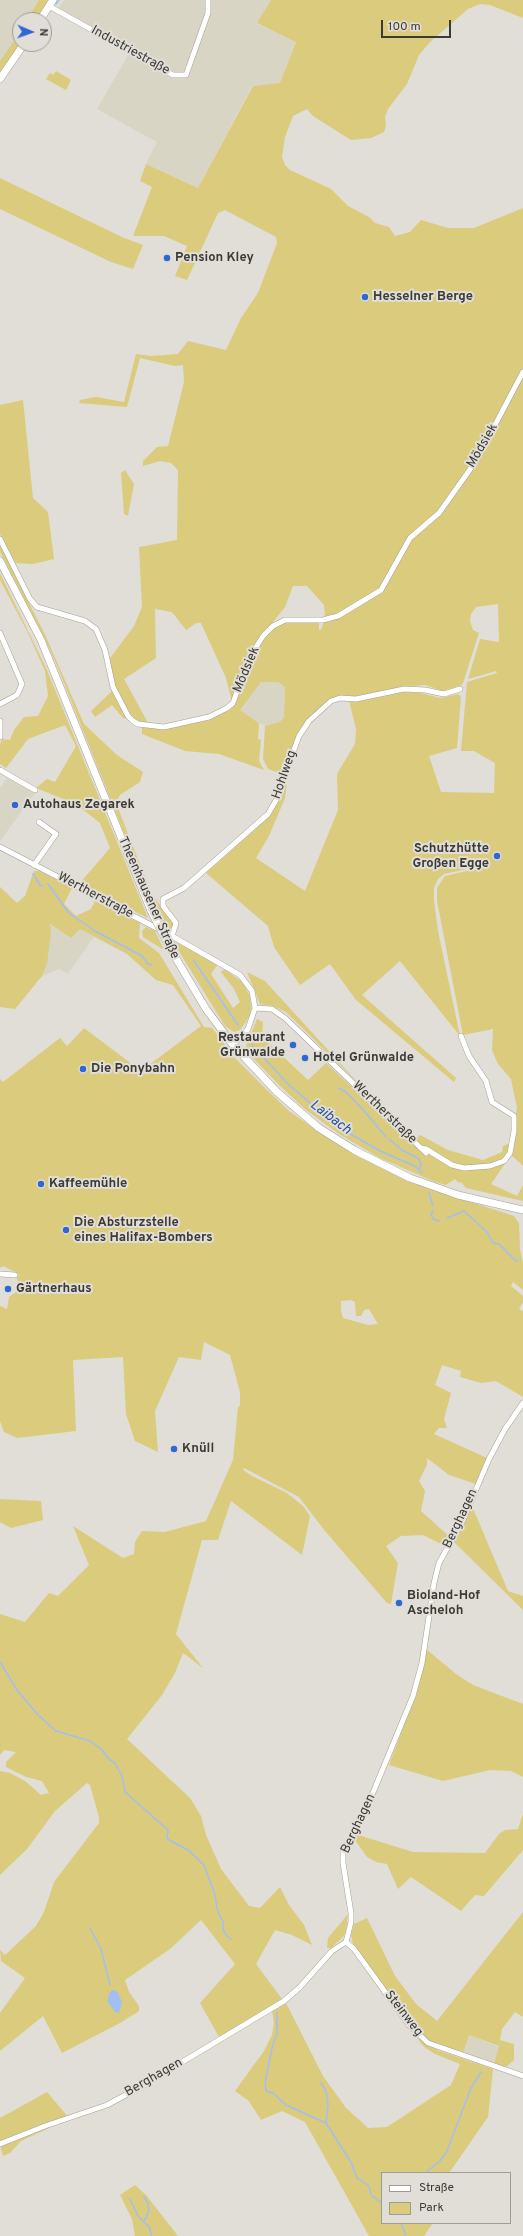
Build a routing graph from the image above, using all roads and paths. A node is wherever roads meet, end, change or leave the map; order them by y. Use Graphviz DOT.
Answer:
graph roads {
  1 [pos="208,0"];
  2 [pos="51,3"];
  3 [pos="45,12"];
  4 [pos="19,52"];
  5 [pos="0,79"];
  6 [pos="523,372"];
  7 [pos="0,539"];
  8 [pos="0,561"];
  9 [pos="0,633"];
  10 [pos="460,689"];
  11 [pos="0,704"];
  12 [pos="0,721"];
  13 [pos="0,737"];
  14 [pos="0,770"];
  15 [pos="35,790"];
  16 [pos="39,822"];
  17 [pos="0,847"];
  18 [pos="34,864"];
  19 [pos="172,936"];
  20 [pos="255,1008"];
  21 [pos="461,1036"];
  22 [pos="233,1045"];
  23 [pos="421,1148"];
  24 [pos="426,1153"];
  25 [pos="523,1210"];
  26 [pos="0,1274"];
  27 [pos="15,1275"];
  28 [pos="523,1403"];
  29 [pos="346,1942"];
  30 [pos="523,2076"];
  31 [pos="0,2144"];
  1 -- 2 [label="street, Industriestraße"];
  2 -- 3 [label="main road"];
  4 -- 5 [label="main road"];
  6 -- 7 [label="street, Mödsiek"];
  8 -- 22 [label="main road, Theenhausener Straße, bridge"];
  9 -- 11 [label="street"];
  10 -- 19 [label="street, Hohlweg"];
  12 -- 13 [label="street"];
  14 -- 15 [label="street"];
  16 -- 18 [label="street"];
  17 -- 18 [label="street, Wertherstraße"];
  18 -- 19 [label="street, Wertherstraße"];
  19 -- 20 [label="street, Wertherstraße"];
  20 -- 22 [label="street"];
  20 -- 23 [label="street, Wertherstraße"];
  21 -- 23 [label="street, Wertherstraße"];
  22 -- 25 [label="main road, Theenhausener Straße"];
  23 -- 24 [label="street, Wertherstraße"];
  26 -- 27 [label="street"];
  28 -- 29 [label="street, Berghagen"];
  29 -- 30 [label="street, Steinweg"];
  29 -- 31 [label="street, Berghagen"];
}
